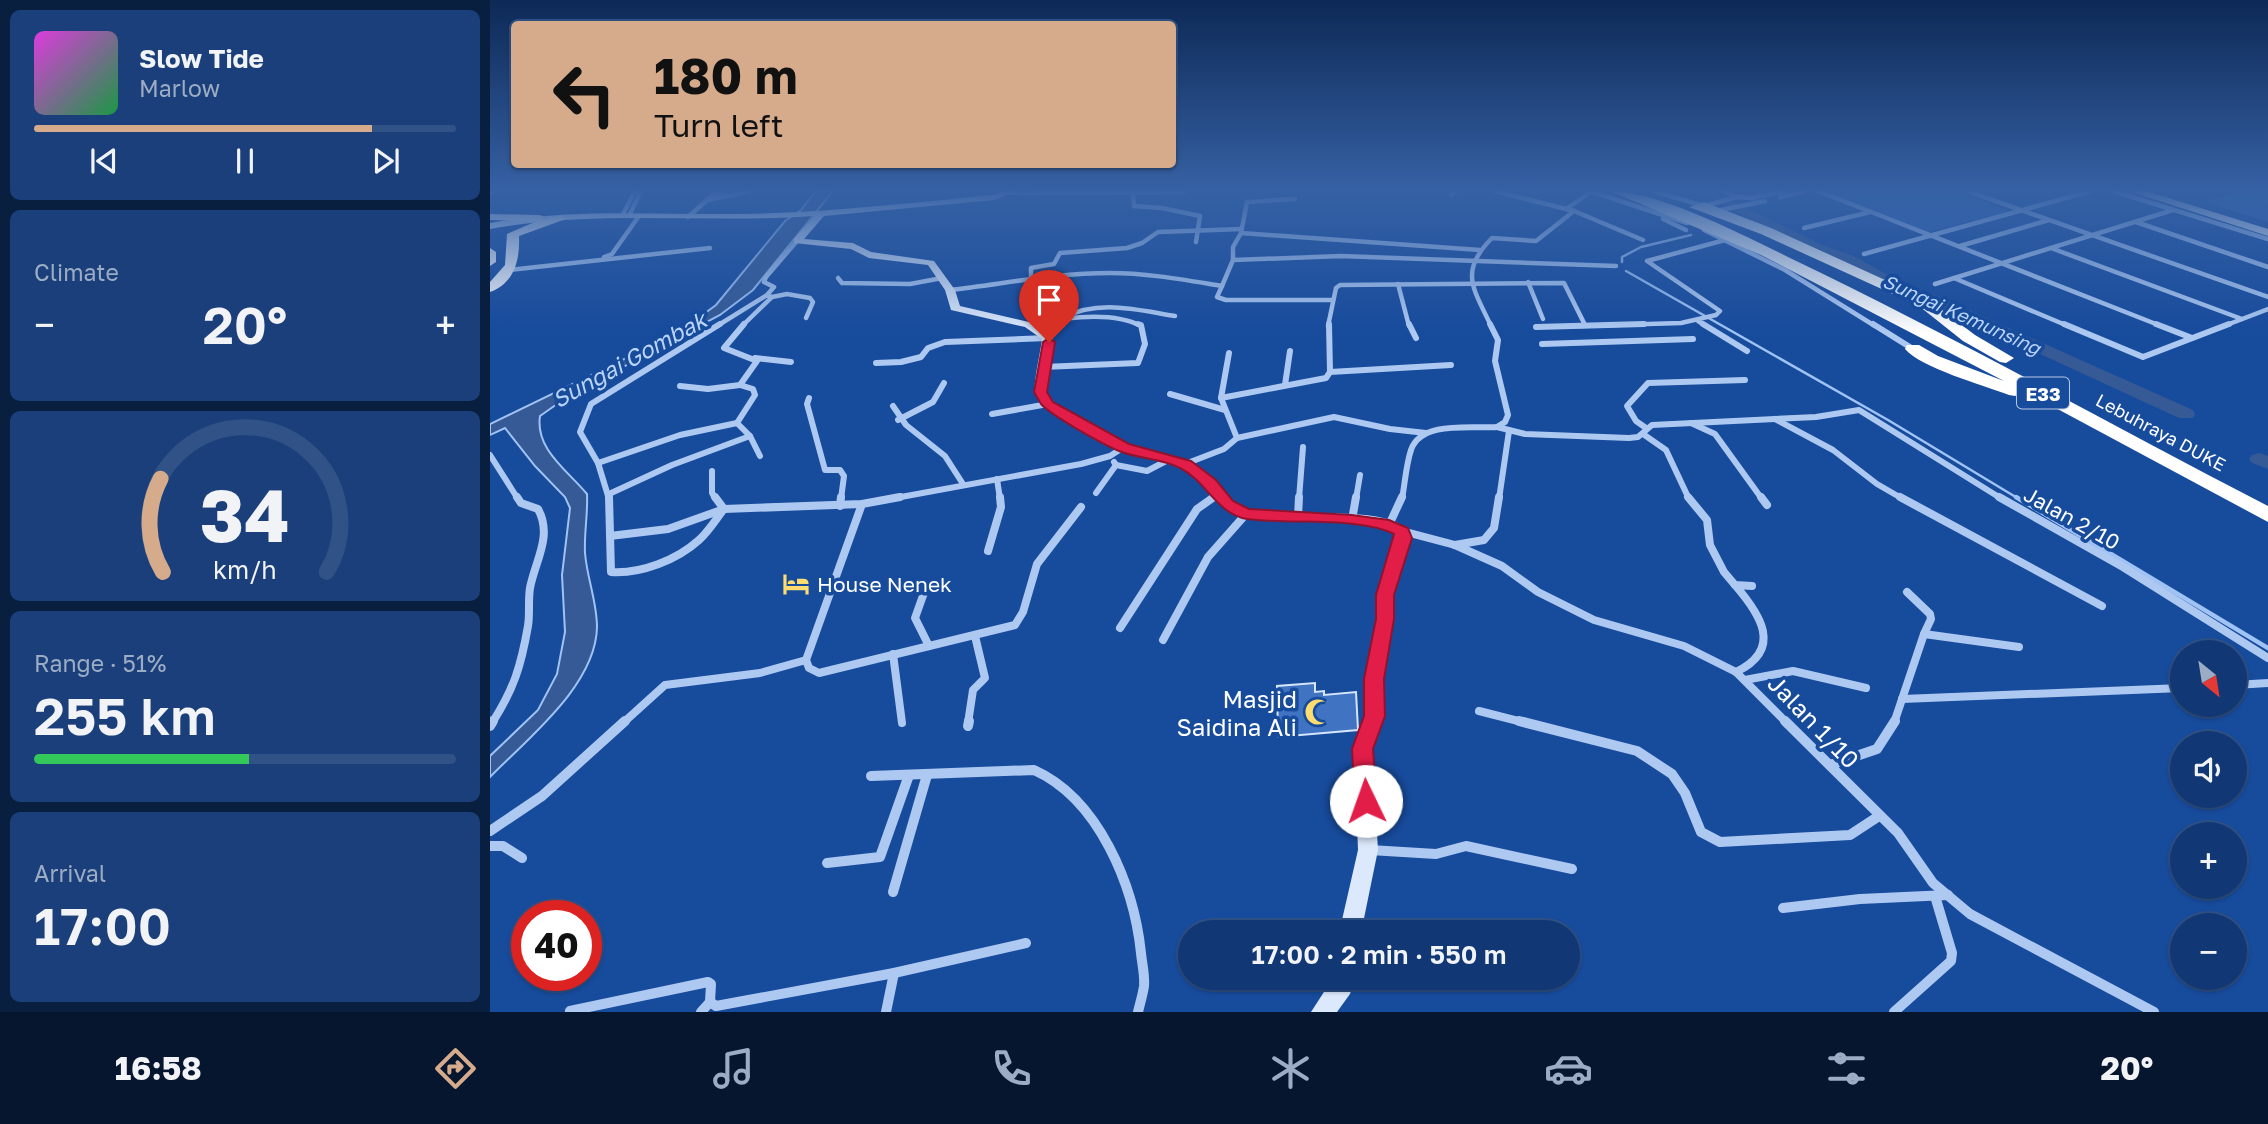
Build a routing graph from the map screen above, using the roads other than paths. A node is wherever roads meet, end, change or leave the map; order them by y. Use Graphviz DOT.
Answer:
graph roads {
  1 [pos="505,238"];
  2 [pos="513,238"];
  3 [pos="619,238"];
  4 [pos="799,238"];
  5 [pos="1148,238"];
  6 [pos="1197,238"];
  7 [pos="1237,238"];
  8 [pos="1332,238"];
  9 [pos="1492,238"];
  10 [pos="1494,238"];
  11 [pos="1540,238"];
  12 [pos="1639,238"];
  13 [pos="1720,238"];
  14 [pos="1741,238"];
  15 [pos="1756,238"];
  16 [pos="1782,238"];
  17 [pos="1923,238"];
  18 [pos="1937,238"];
  19 [pos="1989,238"];
  20 [pos="2082,238"];
  21 [pos="2101,238"];
  22 [pos="2182,238"];
  23 [pos="1643,240"];
  24 [pos="1725,240"];
  25 [pos="797,241"];
  26 [pos="1196,242"];
  27 [pos="1959,247"];
  28 [pos="710,248"];
  29 [pos="2051,248"];
  30 [pos="516,249"];
  31 [pos="1480,250"];
  32 [pos="490,252"];
  33 [pos="1864,254"];
  34 [pos="1476,259"];
  35 [pos="597,260"];
  36 [pos="1233,260"];
  37 [pos="490,262"];
  38 [pos="2002,263"];
  39 [pos="1616,266"];
  40 [pos="2268,267"];
  41 [pos="509,270"];
  42 [pos="838,278"];
  43 [pos="942,278"];
  44 [pos="1031,278"];
  45 [pos="1954,278"];
  46 [pos="1528,282"];
  47 [pos="1471,283"];
  48 [pos="1398,284"];
  49 [pos="1935,284"];
  50 [pos="1222,286"];
  51 [pos="490,288"];
  52 [pos="950,290"];
  53 [pos="770,296"];
  54 [pos="2268,296"];
  55 [pos="1333,300"];
  56 [pos="2268,309"];
  57 [pos="1175,316"];
  58 [pos="806,318"];
  59 [pos="1543,319"];
  60 [pos="2243,319"];
  61 [pos="1060,320"];
  62 [pos="1700,321"];
  63 [pos="726,322"];
  64 [pos="1584,323"];
  65 [pos="1647,324"];
  66 [pos="744,325"];
  67 [pos="1029,325"];
  68 [pos="1536,327"];
  69 [pos="1931,335"];
  70 [pos="1048,338"];
  71 [pos="1416,338"];
  72 [pos="2192,338"];
  73 [pos="1693,339"];
  74 [pos="1655,340"];
  75 [pos="1542,344"];
  76 [pos="1913,349"];
  77 [pos="1290,351"];
  78 [pos="1747,351"];
  79 [pos="1229,353"];
  80 [pos="754,358"];
  81 [pos="790,362"];
  82 [pos="876,363"];
  83 [pos="1451,365"];
  84 [pos="1043,367"];
  85 [pos="1330,372"];
  86 [pos="1745,380"];
  87 [pos="944,383"];
  88 [pos="740,385"];
  89 [pos="680,386"];
  90 [pos="1285,386"];
  91 [pos="1170,394"];
  92 [pos="1221,397"];
  93 [pos="809,398"];
  94 [pos="1048,404"];
  95 [pos="893,406"];
  96 [pos="1225,410"];
  97 [pos="992,414"];
  98 [pos="1774,418"];
  99 [pos="898,420"];
  100 [pos="1687,422"];
  101 [pos="737,423"];
  102 [pos="1497,427"];
  103 [pos="1509,431"];
  104 [pos="1644,431"];
  105 [pos="1426,433"];
  106 [pos="750,436"];
  107 [pos="1237,438"];
  108 [pos="1124,447"];
  109 [pos="1303,447"];
  110 [pos="2164,452"];
  111 [pos="490,454"];
  112 [pos="760,456"];
  113 [pos="1110,456"];
  114 [pos="1168,460"];
  115 [pos="598,463"];
  116 [pos="1185,464"];
  117 [pos="1116,465"];
  118 [pos="712,471"];
  119 [pos="1360,475"];
  120 [pos="998,480"];
  121 [pos="963,484"];
  122 [pos="1096,493"];
  123 [pos="609,494"];
  124 [pos="1218,494"];
  125 [pos="2268,499"];
  126 [pos="862,504"];
  127 [pos="1767,505"];
  128 [pos="840,506"];
  129 [pos="1081,507"];
  130 [pos="724,509"];
  131 [pos="1246,514"];
  132 [pos="2268,515"];
  133 [pos="1298,517"];
  134 [pos="1352,520"];
  135 [pos="1395,528"];
  136 [pos="610,536"];
  137 [pos="1455,545"];
  138 [pos="988,551"];
  139 [pos="1735,585"];
  140 [pos="1752,586"];
  141 [pos="925,590"];
  142 [pos="1907,592"];
  143 [pos="2102,606"];
  144 [pos="1120,628"];
  145 [pos="1924,634"];
  146 [pos="975,636"];
  147 [pos="1163,640"];
  148 [pos="929,646"];
  149 [pos="2019,647"];
  150 [pos="893,654"];
  151 [pos="2268,658"];
  152 [pos="806,660"];
  153 [pos="1736,672"];
  154 [pos="1745,680"];
  155 [pos="2268,683"];
  156 [pos="2247,684"];
  157 [pos="1866,688"];
  158 [pos="2170,688"];
  159 [pos="1902,699"];
  160 [pos="1479,711"];
  161 [pos="902,723"];
  162 [pos="490,726"];
  163 [pos="968,726"];
  164 [pos="1830,765"];
  165 [pos="909,775"];
  166 [pos="927,775"];
  167 [pos="871,776"];
  168 [pos="1878,816"];
  169 [pos="490,831"];
  170 [pos="490,846"];
  171 [pos="1368,850"];
  172 [pos="522,859"];
  173 [pos="827,863"];
  174 [pos="1572,869"];
  175 [pos="893,892"];
  176 [pos="1948,895"];
  177 [pos="1935,897"];
  178 [pos="1783,908"];
  179 [pos="1353,920"];
  180 [pos="1026,943"];
  181 [pos="894,973"];
  182 [pos="1339,990"];
  183 [pos="710,1002"];
  184 [pos="570,1012"];
  185 [pos="701,1012"];
  186 [pos="886,1012"];
  187 [pos="1138,1012"];
  188 [pos="1323,1012"];
  189 [pos="1894,1012"];
  190 [pos="2154,1012"];
  1 -- 30 [label="main road"];
  2 -- 30 [label="main road"];
  3 -- 35 [label="street"];
  4 -- 25 [label="street"];
  5 -- 44 [label="street"];
  6 -- 26 [label="street"];
  7 -- 36 [label="street"];
  8 -- 31 [label="street"];
  9 -- 31 [label="street"];
  10 -- 11 [label="street"];
  12 -- 23 [label="street"];
  13 -- 24 [label="street"];
  14 -- 69 [label="highway, Lebuhraya DUKE / E33"];
  15 -- 110 [label="highway, Lebuhraya DUKE / E33"];
  16 -- 110 [label="highway"];
  17 -- 33 [label="street"];
  18 -- 27 [label="street"];
  19 -- 27 [label="street"];
  20 -- 29 [label="street"];
  21 -- 54 [label="street"];
  22 -- 40 [label="street"];
  24 -- 62 [label="street"];
  24 -- 76 [label="street"];
  25 -- 43 [label="street"];
  25 -- 53 [label="street"];
  27 -- 38 [label="street"];
  28 -- 35 [label="street"];
  29 -- 38 [label="street"];
  29 -- 60 [label="street"];
  30 -- 41 [label="main road"];
  31 -- 34 [label="street"];
  32 -- 37 [label="main road"];
  34 -- 36 [label="street"];
  34 -- 39 [label="street"];
  34 -- 47 [label="street"];
  35 -- 41 [label="street"];
  36 -- 50 [label="street"];
  38 -- 45 [label="street"];
  38 -- 72 [label="street"];
  41 -- 51 [label="main road"];
  42 -- 43 [label="street"];
  43 -- 52 [label="street"];
  44 -- 50 [label="street"];
  44 -- 52 [label="street"];
  45 -- 49 [label="street"];
  45 -- 72 [label="street"];
  46 -- 47 [label="street"];
  46 -- 59 [label="street"];
  46 -- 64 [label="street"];
  47 -- 48 [label="street"];
  47 -- 102 [label="street"];
  48 -- 55 [label="street"];
  48 -- 71 [label="street"];
  50 -- 55 [label="street"];
  52 -- 67 [label="street"];
  53 -- 58 [label="street"];
  53 -- 63 [label="street"];
  53 -- 66 [label="street"];
  55 -- 85 [label="street"];
  56 -- 60 [label="street"];
  57 -- 61 [label="street"];
  60 -- 72 [label="street"];
  61 -- 67 [label="street"];
  61 -- 84 [label="street"];
  62 -- 65 [label="street"];
  62 -- 78 [label="street"];
  63 -- 66 [label="street"];
  63 -- 115 [label="street"];
  65 -- 68 [label="street"];
  65 -- 74 [label="street"];
  66 -- 80 [label="street"];
  67 -- 70 [label="street"];
  69 -- 76 [label="highway"];
  69 -- 110 [label="highway, Lebuhraya DUKE / E33"];
  70 -- 82 [label="street"];
  70 -- 84 [label="street"];
  73 -- 74 [label="street"];
  74 -- 75 [label="street"];
  76 -- 110 [label="highway"];
  77 -- 90 [label="street"];
  79 -- 92 [label="street"];
  80 -- 81 [label="street"];
  80 -- 88 [label="street"];
  83 -- 85 [label="street"];
  84 -- 94 [label="street"];
  85 -- 90 [label="street"];
  86 -- 104 [label="street"];
  87 -- 99 [label="street"];
  88 -- 89 [label="street"];
  88 -- 101 [label="street"];
  90 -- 92 [label="street"];
  91 -- 96 [label="street"];
  92 -- 96 [label="street"];
  93 -- 128 [label="street"];
  94 -- 97 [label="street"];
  94 -- 108 [label="street"];
  95 -- 99 [label="street"];
  96 -- 107 [label="street"];
  98 -- 100 [label="street"];
  98 -- 143 [label="street"];
  98 -- 151 [label="street, Jalan 2/10"];
  99 -- 121 [label="street"];
  100 -- 104 [label="street"];
  100 -- 127 [label="street"];
  101 -- 106 [label="street"];
  101 -- 115 [label="street"];
  102 -- 103 [label="street"];
  102 -- 105 [label="street"];
  103 -- 104 [label="street"];
  103 -- 137 [label="street"];
  104 -- 139 [label="street"];
  105 -- 107 [label="street"];
  105 -- 135 [label="street"];
  106 -- 112 [label="street"];
  106 -- 123 [label="street"];
  107 -- 116 [label="street"];
  108 -- 113 [label="street"];
  108 -- 114 [label="street"];
  109 -- 133 [label="street"];
  110 -- 125 [label="highway, Lebuhraya DUKE / E33"];
  110 -- 132 [label="highway, Lebuhraya DUKE / E33"];
  111 -- 162 [label="street"];
  113 -- 117 [label="street"];
  113 -- 120 [label="street"];
  114 -- 116 [label="street"];
  114 -- 117 [label="street"];
  115 -- 123 [label="street"];
  116 -- 124 [label="street"];
  117 -- 122 [label="street"];
  118 -- 130 [label="street"];
  119 -- 134 [label="street"];
  120 -- 121 [label="street"];
  120 -- 138 [label="street"];
  121 -- 126 [label="street"];
  123 -- 136 [label="street"];
  124 -- 131 [label="street"];
  124 -- 144 [label="street"];
  126 -- 128 [label="street"];
  126 -- 152 [label="street"];
  128 -- 130 [label="street"];
  129 -- 146 [label="street"];
  130 -- 136 [label="street"];
  130 -- 136 [label="street"];
  131 -- 133 [label="street"];
  131 -- 147 [label="street"];
  133 -- 134 [label="street"];
  134 -- 135 [label="street"];
  135 -- 137 [label="street, Jalan 1/10"];
  135 -- 171 [label="street"];
  137 -- 153 [label="street, Jalan 1/10"];
  139 -- 140 [label="street"];
  139 -- 153 [label="street"];
  141 -- 148 [label="street"];
  142 -- 145 [label="street"];
  145 -- 149 [label="street"];
  145 -- 159 [label="street"];
  146 -- 148 [label="street"];
  146 -- 163 [label="street"];
  148 -- 150 [label="street"];
  150 -- 152 [label="street"];
  150 -- 161 [label="street"];
  152 -- 169 [label="street"];
  153 -- 154 [label="street, Jalan 1/10"];
  154 -- 157 [label="street"];
  154 -- 164 [label="street, Jalan 1/10"];
  155 -- 156 [label="street"];
  158 -- 159 [label="street"];
  159 -- 164 [label="street"];
  160 -- 168 [label="street"];
  164 -- 168 [label="street, Jalan 1/10"];
  165 -- 166 [label="street"];
  165 -- 167 [label="street"];
  165 -- 173 [label="street"];
  166 -- 175 [label="street"];
  166 -- 187 [label="street"];
  168 -- 176 [label="street, Jalan 1/10"];
  170 -- 172 [label="street"];
  171 -- 174 [label="street"];
  171 -- 179 [label="street"];
  176 -- 177 [label="street"];
  176 -- 190 [label="street, Jalan 1/10"];
  177 -- 178 [label="street"];
  177 -- 189 [label="street"];
  180 -- 181 [label="street"];
  181 -- 183 [label="street"];
  181 -- 186 [label="street"];
  182 -- 188 [label="street"];
  183 -- 184 [label="street"];
  183 -- 185 [label="street"];
}
